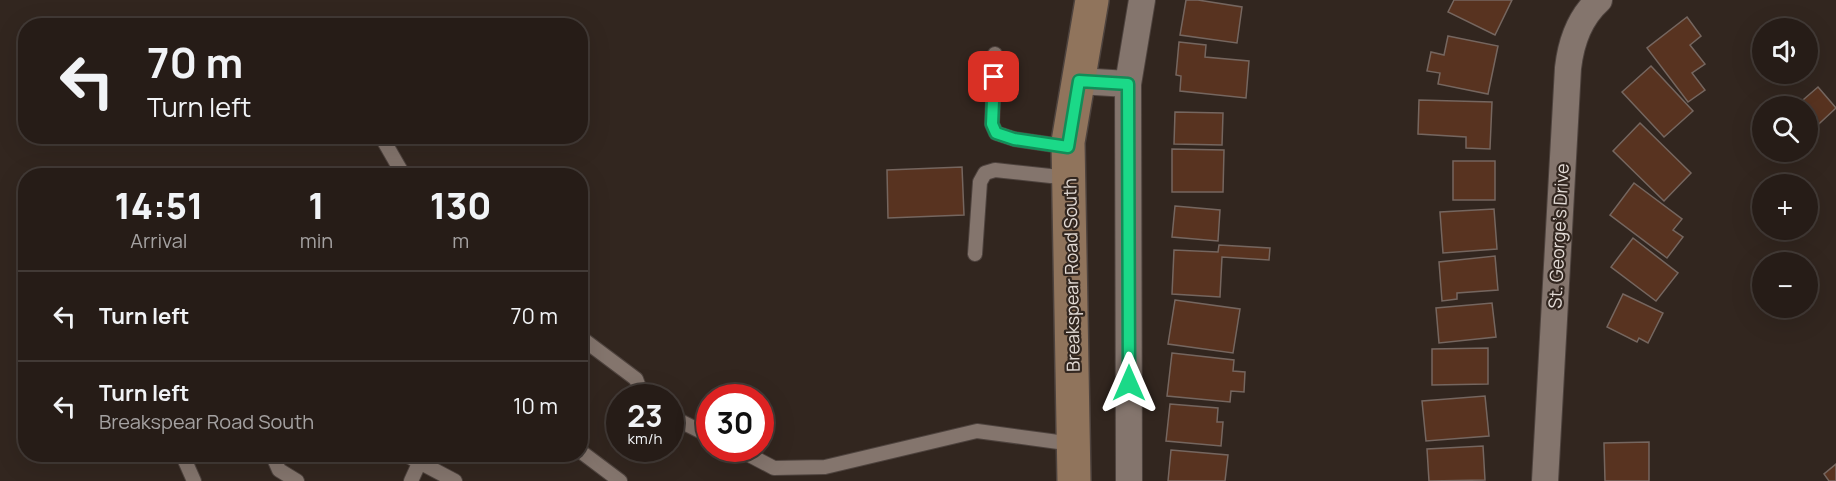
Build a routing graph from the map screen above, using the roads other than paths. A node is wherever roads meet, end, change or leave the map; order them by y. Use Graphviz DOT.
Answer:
graph roads {
  1 [pos="1092,0"];
  2 [pos="1142,0"];
  3 [pos="1599,0"];
  4 [pos="995,54"];
  5 [pos="1079,81"];
  6 [pos="1128,84"];
  7 [pos="386,144"];
  8 [pos="1069,163"];
  9 [pos="399,168"];
  10 [pos="975,254"];
  11 [pos="588,343"];
  12 [pos="638,384"];
  13 [pos="1075,445"];
  14 [pos="588,457"];
  15 [pos="186,462"];
  16 [pos="276,462"];
  17 [pos="420,462"];
  18 [pos="427,462"];
  19 [pos="763,462"];
  20 [pos="194,481"];
  21 [pos="297,481"];
  22 [pos="411,481"];
  23 [pos="456,481"];
  24 [pos="620,481"];
  25 [pos="1074,481"];
  26 [pos="1129,481"];
  27 [pos="1545,481"];
  1 -- 5 [label="street, Breakspear Road South"];
  2 -- 6 [label="street"];
  3 -- 27 [label="street, St. George's Drive"];
  4 -- 8 [label="lane"];
  5 -- 6 [label="street"];
  5 -- 8 [label="street, Breakspear Road South"];
  6 -- 26 [label="street"];
  7 -- 9 [label="lane"];
  8 -- 10 [label="lane"];
  8 -- 13 [label="street, Breakspear Road South"];
  11 -- 12 [label="lane"];
  13 -- 19 [label="lane"];
  13 -- 25 [label="street, Breakspear Road South"];
  14 -- 24 [label="lane"];
  15 -- 20 [label="lane"];
  16 -- 21 [label="lane"];
  17 -- 22 [label="lane"];
  18 -- 23 [label="lane"];
}
